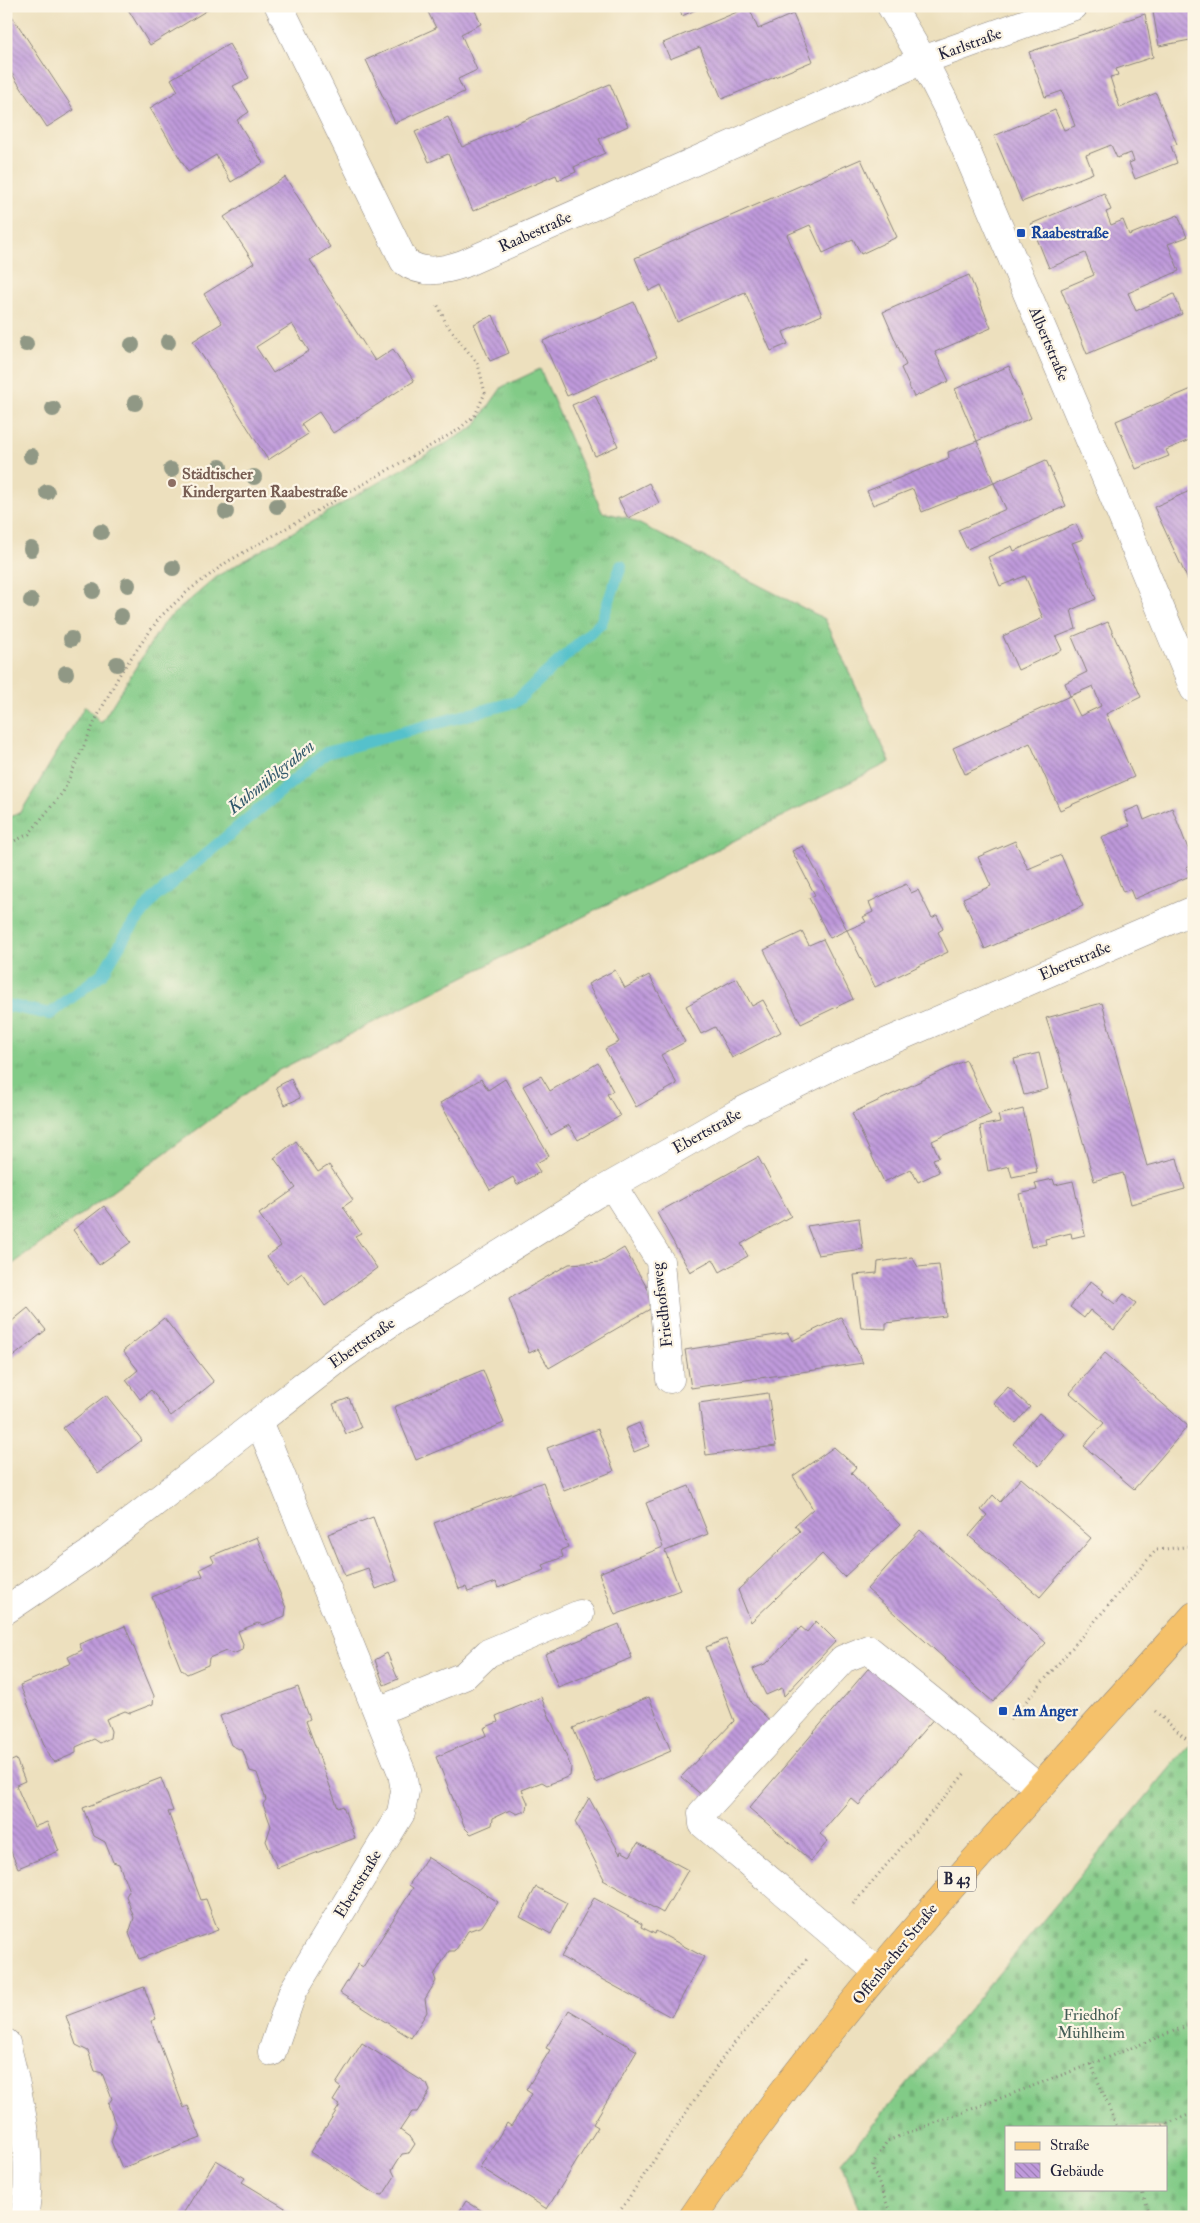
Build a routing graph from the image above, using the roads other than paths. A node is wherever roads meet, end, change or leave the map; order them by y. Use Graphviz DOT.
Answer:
graph roads {
  1 [pos="279,6"];
  2 [pos="891,6"];
  3 [pos="1074,6"];
  4 [pos="923,60"];
  5 [pos="1194,689"];
  6 [pos="1194,910"];
  7 [pos="612,1185"];
  8 [pos="670,1379"];
  9 [pos="259,1421"];
  10 [pos="6,1610"];
  11 [pos="580,1614"];
  12 [pos="1194,1616"];
  13 [pos="378,1711"];
  14 [pos="1039,1788"];
  15 [pos="879,1973"];
  16 [pos="6,2043"];
  17 [pos="272,2052"];
  18 [pos="24,2217"];
  19 [pos="693,2217"];
  1 -- 4 [label="street, Raabestraße"];
  2 -- 4 [label="street, Albertstraße"];
  3 -- 4 [label="street, Karlstraße"];
  4 -- 5 [label="street, Albertstraße"];
  6 -- 7 [label="street, Ebertstraße"];
  7 -- 8 [label="street, Friedhofsweg"];
  7 -- 9 [label="street, Ebertstraße"];
  9 -- 10 [label="street, Ebertstraße"];
  9 -- 13 [label="street, Ebertstraße"];
  11 -- 13 [label="street"];
  12 -- 14 [label="main road, Offenbacher Straße / B 43"];
  13 -- 17 [label="street, Ebertstraße"];
  14 -- 15 [label="main road, Offenbacher Straße / B 43"];
  14 -- 15 [label="street"];
  15 -- 19 [label="main road, Offenbacher Straße / B 43"];
  16 -- 18 [label="street"];
}
